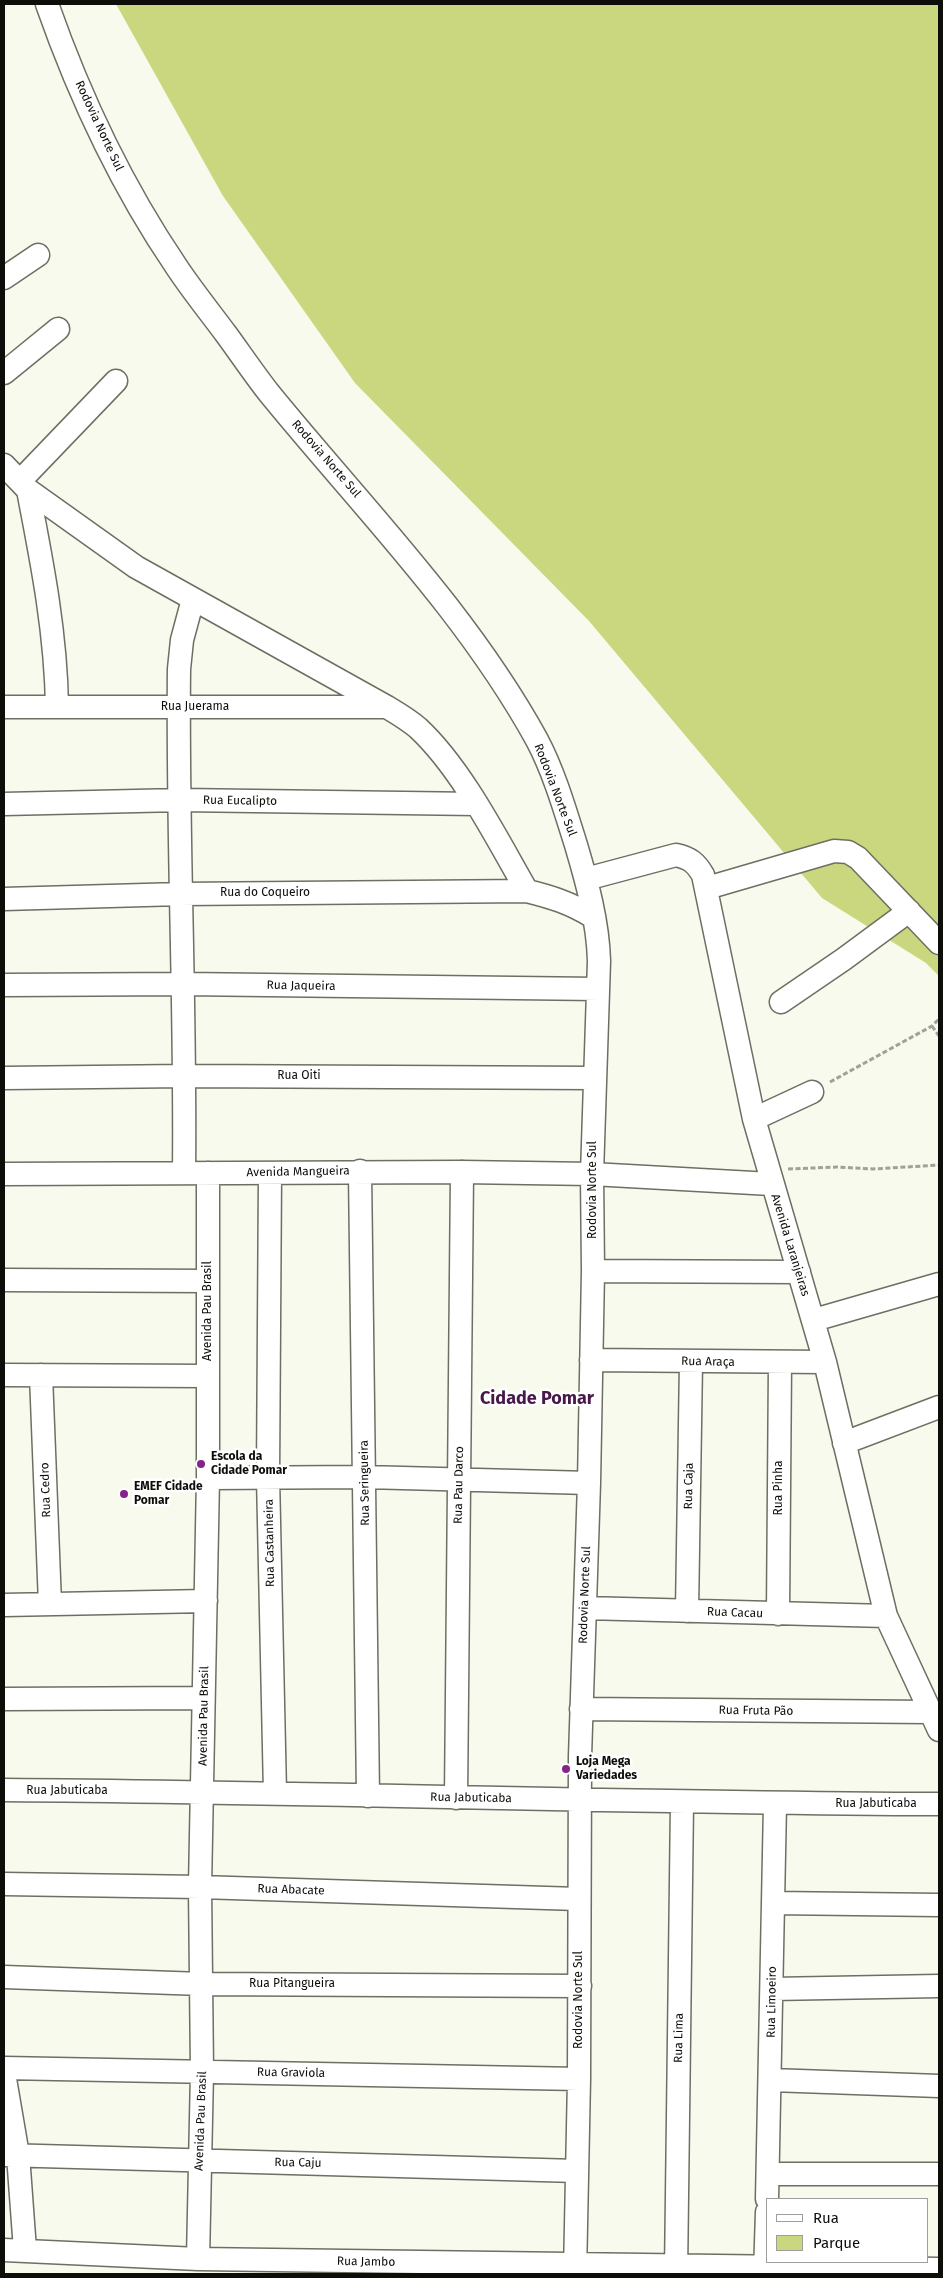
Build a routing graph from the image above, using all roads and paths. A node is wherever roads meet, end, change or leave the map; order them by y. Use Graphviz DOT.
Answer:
graph roads {
  1 [pos="47,4"];
  2 [pos="38,256"];
  3 [pos="4,278"];
  4 [pos="58,329"];
  5 [pos="4,373"];
  6 [pos="116,381"];
  7 [pos="4,465"];
  8 [pos="24,485"];
  9 [pos="193,598"];
  10 [pos="178,706"];
  11 [pos="4,707"];
  12 [pos="57,707"];
  13 [pos="387,707"];
  14 [pos="180,800"];
  15 [pos="4,804"];
  16 [pos="477,804"];
  17 [pos="586,879"];
  18 [pos="707,888"];
  19 [pos="527,891"];
  20 [pos="180,894"];
  21 [pos="4,899"];
  22 [pos="909,911"];
  23 [pos="592,917"];
  24 [pos="939,943"];
  25 [pos="184,984"];
  26 [pos="4,986"];
  27 [pos="598,989"];
  28 [pos="781,1002"];
  29 [pos="939,1018"];
  30 [pos="932,1026"];
  31 [pos="939,1036"];
  32 [pos="185,1076"];
  33 [pos="4,1078"];
  34 [pos="595,1078"];
  35 [pos="812,1092"];
  36 [pos="754,1119"];
  37 [pos="939,1165"];
  38 [pos="360,1171"];
  39 [pos="462,1172"];
  40 [pos="184,1173"];
  41 [pos="208,1173"];
  42 [pos="270,1173"];
  43 [pos="4,1174"];
  44 [pos="592,1174"];
  45 [pos="771,1184"];
  46 [pos="593,1271"];
  47 [pos="799,1272"];
  48 [pos="4,1280"];
  49 [pos="207,1281"];
  50 [pos="939,1284"];
  51 [pos="814,1320"];
  52 [pos="592,1360"];
  53 [pos="691,1362"];
  54 [pos="825,1362"];
  55 [pos="780,1363"];
  56 [pos="4,1375"];
  57 [pos="41,1375"];
  58 [pos="208,1376"];
  59 [pos="939,1407"];
  60 [pos="844,1443"];
  61 [pos="268,1477"];
  62 [pos="365,1477"];
  63 [pos="208,1478"];
  64 [pos="458,1479"];
  65 [pos="589,1483"];
  66 [pos="206,1601"];
  67 [pos="50,1604"];
  68 [pos="4,1605"];
  69 [pos="585,1608"];
  70 [pos="687,1611"];
  71 [pos="778,1614"];
  72 [pos="886,1616"];
  73 [pos="203,1698"];
  74 [pos="4,1699"];
  75 [pos="581,1709"];
  76 [pos="934,1721"];
  77 [pos="4,1790"];
  78 [pos="203,1792"];
  79 [pos="275,1793"];
  80 [pos="368,1796"];
  81 [pos="456,1798"];
  82 [pos="579,1800"];
  83 [pos="682,1802"];
  84 [pos="775,1804"];
  85 [pos="939,1804"];
  86 [pos="4,1884"];
  87 [pos="200,1887"];
  88 [pos="578,1899"];
  89 [pos="773,1903"];
  90 [pos="939,1905"];
  91 [pos="4,1977"];
  92 [pos="202,1984"];
  93 [pos="580,1986"];
  94 [pos="939,1986"];
  95 [pos="772,1989"];
  96 [pos="4,2068"];
  97 [pos="202,2072"];
  98 [pos="4,2073"];
  99 [pos="579,2079"];
  100 [pos="771,2080"];
  101 [pos="939,2086"];
  102 [pos="11,2155"];
  103 [pos="199,2161"];
  104 [pos="577,2171"];
  105 [pos="768,2174"];
  106 [pos="939,2174"];
  107 [pos="767,2198"];
  108 [pos="766,2241"];
  109 [pos="14,2250"];
  110 [pos="198,2260"];
  111 [pos="139,2266"];
  112 [pos="462,2269"];
  113 [pos="575,2270"];
  114 [pos="676,2270"];
  115 [pos="765,2270"];
  116 [pos="939,2270"];
  1 -- 17 [label="street, Rodovia Norte Sul"];
  2 -- 3 [label="street"];
  4 -- 5 [label="street"];
  6 -- 8 [label="street"];
  7 -- 8 [label="street"];
  8 -- 9 [label="street"];
  8 -- 12 [label="street"];
  9 -- 10 [label="street"];
  9 -- 13 [label="street"];
  10 -- 12 [label="street, Rua Juerama"];
  10 -- 13 [label="street, Rua Juerama"];
  10 -- 14 [label="street"];
  11 -- 12 [label="street, Rua Juerama"];
  13 -- 16 [label="street"];
  14 -- 15 [label="street, Rua Eucalipto"];
  14 -- 16 [label="street, Rua Eucalipto"];
  14 -- 20 [label="street"];
  16 -- 19 [label="street"];
  17 -- 18 [label="street, Avenida Laranjeiras"];
  17 -- 23 [label="street, Rodovia Norte Sul"];
  18 -- 22 [label="street"];
  18 -- 36 [label="street, Avenida Laranjeiras"];
  19 -- 20 [label="street, Rua do Coqueiro"];
  19 -- 23 [label="street"];
  20 -- 21 [label="street, Rua do Coqueiro"];
  20 -- 25 [label="street"];
  22 -- 24 [label="street"];
  22 -- 28 [label="street"];
  23 -- 27 [label="street, Rodovia Norte Sul"];
  25 -- 26 [label="street, Rua Jaqueira"];
  25 -- 27 [label="street, Rua Jaqueira"];
  25 -- 32 [label="street"];
  27 -- 34 [label="street, Rodovia Norte Sul"];
  29 -- 30 [label="path"];
  30 -- 31 [label="path"];
  30 -- 35 [label="path"];
  32 -- 33 [label="street, Rua Oiti"];
  32 -- 34 [label="street, Rua Oiti"];
  32 -- 40 [label="street"];
  34 -- 44 [label="street, Rodovia Norte Sul"];
  35 -- 36 [label="street"];
  36 -- 45 [label="street, Avenida Laranjeiras"];
  37 -- 45 [label="path"];
  38 -- 39 [label="street, Avenida Mangueira"];
  38 -- 42 [label="street, Avenida Mangueira"];
  38 -- 62 [label="street, Rua Seringueira"];
  39 -- 44 [label="street, Avenida Mangueira"];
  39 -- 64 [label="street, Rua Pau Darco"];
  40 -- 41 [label="street, Avenida Mangueira"];
  40 -- 43 [label="street, Avenida Mangueira"];
  41 -- 42 [label="street, Avenida Mangueira"];
  41 -- 49 [label="street, Avenida Pau Brasil"];
  42 -- 61 [label="street, Rua Castanheira"];
  44 -- 45 [label="street, Avenida Mangueira"];
  44 -- 46 [label="street, Rodovia Norte Sul"];
  45 -- 47 [label="street, Avenida Laranjeiras"];
  46 -- 47 [label="street"];
  46 -- 52 [label="street, Rodovia Norte Sul"];
  47 -- 51 [label="street, Avenida Laranjeiras"];
  48 -- 49 [label="street"];
  49 -- 58 [label="street, Avenida Pau Brasil"];
  50 -- 51 [label="street"];
  51 -- 54 [label="street, Avenida Laranjeiras"];
  52 -- 53 [label="street, Rua Araça"];
  52 -- 65 [label="street, Rodovia Norte Sul"];
  53 -- 55 [label="street, Rua Araça"];
  53 -- 70 [label="street, Rua Caja"];
  54 -- 55 [label="street, Rua Araça"];
  54 -- 60 [label="street, Avenida Laranjeiras"];
  55 -- 71 [label="street, Rua Pinha"];
  56 -- 57 [label="street"];
  57 -- 58 [label="street"];
  57 -- 67 [label="street, Rua Cedro"];
  58 -- 63 [label="street, Avenida Pau Brasil"];
  59 -- 60 [label="street"];
  60 -- 72 [label="street, Avenida Laranjeiras"];
  61 -- 62 [label="street"];
  61 -- 63 [label="street"];
  61 -- 79 [label="street, Rua Castanheira"];
  62 -- 64 [label="street"];
  62 -- 80 [label="street, Rua Seringueira"];
  63 -- 66 [label="street, Avenida Pau Brasil"];
  64 -- 65 [label="street"];
  64 -- 81 [label="street, Rua Pau Darco"];
  65 -- 69 [label="street, Rodovia Norte Sul"];
  66 -- 67 [label="street"];
  66 -- 73 [label="street, Avenida Pau Brasil"];
  67 -- 68 [label="street"];
  69 -- 70 [label="street, Rua Cacau"];
  69 -- 75 [label="street, Rodovia Norte Sul"];
  70 -- 71 [label="street, Rua Cacau"];
  71 -- 72 [label="street, Rua Cacau"];
  72 -- 76 [label="street, Avenida Laranjeiras"];
  73 -- 74 [label="street"];
  73 -- 78 [label="street, Avenida Pau Brasil"];
  75 -- 76 [label="street, Rua Fruta Pão"];
  75 -- 82 [label="street, Rodovia Norte Sul"];
  77 -- 78 [label="street, Rua Jabuticaba"];
  78 -- 79 [label="street, Rua Jabuticaba"];
  78 -- 87 [label="street, Avenida Pau Brasil"];
  79 -- 80 [label="street, Rua Jabuticaba"];
  80 -- 81 [label="street, Rua Jabuticaba"];
  81 -- 82 [label="street, Rua Jabuticaba"];
  82 -- 83 [label="street, Rua Jabuticaba"];
  82 -- 88 [label="street, Rodovia Norte Sul"];
  83 -- 84 [label="street, Rua Jabuticaba"];
  83 -- 114 [label="street, Rua Lima"];
  84 -- 85 [label="street, Rua Jabuticaba"];
  84 -- 89 [label="street, Rua Limoeiro"];
  86 -- 87 [label="street, Rua Abacate"];
  87 -- 88 [label="street, Rua Abacate"];
  87 -- 92 [label="street, Avenida Pau Brasil"];
  88 -- 93 [label="street, Rodovia Norte Sul"];
  89 -- 90 [label="street"];
  89 -- 95 [label="street, Rua Limoeiro"];
  91 -- 92 [label="street, Rua Pitangueira"];
  92 -- 93 [label="street, Rua Pitangueira"];
  92 -- 97 [label="street, Avenida Pau Brasil"];
  93 -- 99 [label="street, Rodovia Norte Sul"];
  94 -- 95 [label="street"];
  95 -- 100 [label="street, Rua Limoeiro"];
  96 -- 97 [label="street, Rua Graviola"];
  97 -- 99 [label="street, Rua Graviola"];
  97 -- 103 [label="street, Avenida Pau Brasil"];
  98 -- 102 [label="street"];
  99 -- 104 [label="street, Rodovia Norte Sul"];
  100 -- 101 [label="street"];
  100 -- 105 [label="street, Rua Limoeiro"];
  102 -- 103 [label="street, Rua Caju"];
  102 -- 109 [label="street"];
  103 -- 104 [label="street, Rua Caju"];
  103 -- 110 [label="street, Avenida Pau Brasil"];
  104 -- 113 [label="street, Rodovia Norte Sul"];
  105 -- 106 [label="street"];
  105 -- 107 [label="street, Rua Limoeiro"];
  108 -- 115 [label="street"];
  109 -- 111 [label="street, Rua Jambo"];
  110 -- 111 [label="street, Rua Jambo"];
  110 -- 112 [label="street, Rua Jambo"];
  112 -- 113 [label="street, Rua Jambo"];
  113 -- 114 [label="street, Rua Jambo"];
  114 -- 115 [label="street, Rua Jambo"];
  115 -- 116 [label="street, Rua Jambo"];
}
